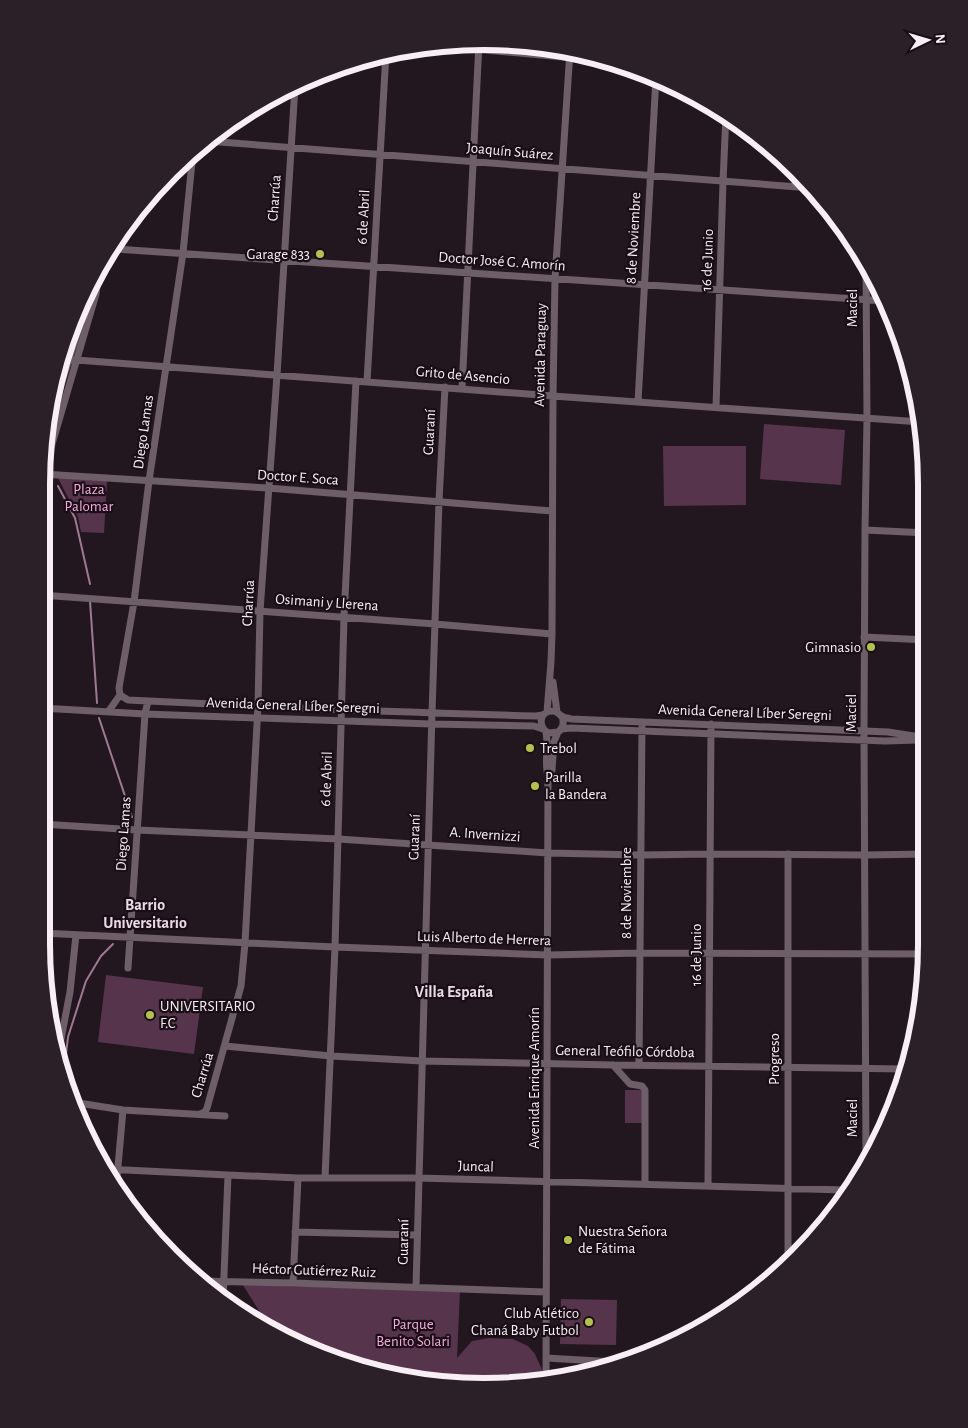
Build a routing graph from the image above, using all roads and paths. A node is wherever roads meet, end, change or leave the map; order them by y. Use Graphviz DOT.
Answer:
graph roads {
  1 [pos="479,50"];
  2 [pos="569,58"];
  3 [pos="386,61"];
  4 [pos="655,86"];
  5 [pos="295,94"];
  6 [pos="726,123"];
  7 [pos="218,142"];
  8 [pos="292,148"];
  9 [pos="381,155"];
  10 [pos="473,162"];
  11 [pos="192,164"];
  12 [pos="561,169"];
  13 [pos="650,176"];
  14 [pos="723,182"];
  15 [pos="800,187"];
  16 [pos="119,249"];
  17 [pos="183,253"];
  18 [pos="284,260"];
  19 [pos="374,266"];
  20 [pos="467,273"];
  21 [pos="555,279"];
  22 [pos="866,279"];
  23 [pos="644,285"];
  24 [pos="97,289"];
  25 [pos="720,290"];
  26 [pos="866,300"];
  27 [pos="877,301"];
  28 [pos="69,359"];
  29 [pos="78,360"];
  30 [pos="166,367"];
  31 [pos="277,375"];
  32 [pos="356,381"];
  33 [pos="367,382"];
  34 [pos="445,387"];
  35 [pos="462,388"];
  36 [pos="553,396"];
  37 [pos="638,402"];
  38 [pos="716,407"];
  39 [pos="867,419"];
  40 [pos="913,422"];
  41 [pos="52,445"];
  42 [pos="50,475"];
  43 [pos="149,481"];
  44 [pos="268,488"];
  45 [pos="350,494"];
  46 [pos="439,501"];
  47 [pos="552,511"];
  48 [pos="865,530"];
  49 [pos="918,533"];
  50 [pos="50,596"];
  51 [pos="134,602"];
  52 [pos="260,611"];
  53 [pos="344,618"];
  54 [pos="435,624"];
  55 [pos="552,634"];
  56 [pos="864,638"];
  57 [pos="918,640"];
  58 [pos="551,662"];
  59 [pos="120,695"];
  60 [pos="148,701"];
  61 [pos="258,706"];
  62 [pos="50,709"];
  63 [pos="342,710"];
  64 [pos="108,712"];
  65 [pos="432,713"];
  66 [pos="145,714"];
  67 [pos="545,714"];
  68 [pos="560,714"];
  69 [pos="257,717"];
  70 [pos="342,721"];
  71 [pos="642,722"];
  72 [pos="431,724"];
  73 [pos="711,724"];
  74 [pos="544,731"];
  75 [pos="560,731"];
  76 [pos="642,731"];
  77 [pos="864,731"];
  78 [pos="711,734"];
  79 [pos="918,737"];
  80 [pos="918,739"];
  81 [pos="865,740"];
  82 [pos="548,776"];
  83 [pos="50,825"];
  84 [pos="136,830"];
  85 [pos="251,835"];
  86 [pos="338,838"];
  87 [pos="428,844"];
  88 [pos="548,853"];
  89 [pos="710,854"];
  90 [pos="788,854"];
  91 [pos="918,854"];
  92 [pos="640,855"];
  93 [pos="866,855"];
  94 [pos="50,934"];
  95 [pos="76,935"];
  96 [pos="130,937"];
  97 [pos="245,943"];
  98 [pos="335,947"];
  99 [pos="425,950"];
  100 [pos="639,953"];
  101 [pos="709,954"];
  102 [pos="788,954"];
  103 [pos="865,954"];
  104 [pos="918,954"];
  105 [pos="548,955"];
  106 [pos="128,968"];
  107 [pos="61,1039"];
  108 [pos="225,1046"];
  109 [pos="331,1056"];
  110 [pos="422,1061"];
  111 [pos="547,1064"];
  112 [pos="613,1065"];
  113 [pos="638,1065"];
  114 [pos="709,1066"];
  115 [pos="787,1068"];
  116 [pos="866,1069"];
  117 [pos="899,1070"];
  118 [pos="80,1103"];
  119 [pos="123,1110"];
  120 [pos="200,1114"];
  121 [pos="225,1116"];
  122 [pos="866,1149"];
  123 [pos="116,1169"];
  124 [pos="116,1174"];
  125 [pos="228,1176"];
  126 [pos="298,1178"];
  127 [pos="325,1178"];
  128 [pos="418,1178"];
  129 [pos="547,1182"];
  130 [pos="645,1184"];
  131 [pos="708,1186"];
  132 [pos="788,1189"];
  133 [pos="841,1190"];
  134 [pos="295,1232"];
  135 [pos="416,1235"];
  136 [pos="788,1254"];
  137 [pos="212,1282"];
  138 [pos="223,1282"];
  139 [pos="293,1283"];
  140 [pos="416,1287"];
  141 [pos="223,1290"];
  142 [pos="546,1292"];
  143 [pos="546,1358"];
  144 [pos="602,1361"];
  145 [pos="546,1373"];
  1 -- 10 [label="street"];
  2 -- 12 [label="street, Avenida Paraguay"];
  3 -- 9 [label="street, 6 de Abril"];
  4 -- 13 [label="street, 8 de Noviembre"];
  5 -- 8 [label="street, Charrúa"];
  6 -- 14 [label="street, 16 de Junio"];
  7 -- 8 [label="street, Joaquín Suárez"];
  8 -- 9 [label="street, Joaquín Suárez"];
  8 -- 18 [label="street, Charrúa"];
  9 -- 10 [label="street, Joaquín Suárez"];
  9 -- 19 [label="street, 6 de Abril"];
  10 -- 12 [label="street, Joaquín Suárez"];
  10 -- 20 [label="street"];
  11 -- 17 [label="street, Diego Lamas"];
  12 -- 13 [label="street, Joaquín Suárez"];
  12 -- 21 [label="street, Avenida Paraguay"];
  13 -- 14 [label="street, Joaquín Suárez"];
  13 -- 23 [label="street, 8 de Noviembre"];
  14 -- 15 [label="street, Joaquín Suárez"];
  14 -- 25 [label="street, 16 de Junio"];
  16 -- 17 [label="street, Doctor José G. Amorín"];
  17 -- 18 [label="street, Doctor José G. Amorín"];
  17 -- 30 [label="street, Diego Lamas"];
  18 -- 19 [label="street, Doctor José G. Amorín"];
  18 -- 31 [label="street, Charrúa"];
  19 -- 20 [label="street, Doctor José G. Amorín"];
  19 -- 33 [label="street, 6 de Abril"];
  20 -- 21 [label="street, Doctor José G. Amorín"];
  20 -- 35 [label="street"];
  21 -- 23 [label="street, Doctor José G. Amorín"];
  21 -- 36 [label="street, Avenida Paraguay"];
  22 -- 26 [label="street, Maciel"];
  23 -- 25 [label="street, Doctor José G. Amorín"];
  23 -- 37 [label="street, 8 de Noviembre"];
  24 -- 29 [label="street"];
  25 -- 26 [label="street, Doctor José G. Amorín"];
  25 -- 38 [label="street, 16 de Junio"];
  26 -- 27 [label="street, Doctor José G. Amorín"];
  26 -- 39 [label="street, Maciel"];
  28 -- 29 [label="street, Grito de Asencio"];
  29 -- 30 [label="street, Grito de Asencio"];
  29 -- 41 [label="street"];
  30 -- 31 [label="street, Grito de Asencio"];
  30 -- 43 [label="street, Diego Lamas"];
  31 -- 32 [label="street, Grito de Asencio"];
  31 -- 44 [label="street, Charrúa"];
  32 -- 33 [label="street, Grito de Asencio"];
  32 -- 45 [label="street, 6 de Abril"];
  33 -- 34 [label="street, Grito de Asencio"];
  34 -- 35 [label="street, Grito de Asencio"];
  34 -- 46 [label="street, Guaraní"];
  35 -- 36 [label="street, Grito de Asencio"];
  36 -- 37 [label="street, Grito de Asencio"];
  36 -- 47 [label="street, Avenida Paraguay"];
  37 -- 38 [label="street, Grito de Asencio"];
  38 -- 39 [label="street, Grito de Asencio"];
  39 -- 40 [label="street, Grito de Asencio"];
  39 -- 48 [label="street, Maciel"];
  42 -- 43 [label="street, Doctor E. Soca"];
  43 -- 44 [label="street, Doctor E. Soca"];
  43 -- 51 [label="street, Diego Lamas"];
  44 -- 45 [label="street, Doctor E. Soca"];
  44 -- 52 [label="street, Charrúa"];
  45 -- 46 [label="street, Doctor E. Soca"];
  45 -- 53 [label="street, 6 de Abril"];
  46 -- 47 [label="street, Doctor E. Soca"];
  46 -- 54 [label="street, Guaraní"];
  47 -- 55 [label="street, Avenida Paraguay"];
  48 -- 49 [label="street"];
  48 -- 56 [label="street, Maciel"];
  50 -- 51 [label="street, Osimani y Llerena"];
  51 -- 52 [label="street, Osimani y Llerena"];
  51 -- 59 [label="street, Diego Lamas"];
  52 -- 53 [label="street, Osimani y Llerena"];
  52 -- 61 [label="street, Charrúa"];
  53 -- 54 [label="street, Osimani y Llerena"];
  53 -- 63 [label="street, 6 de Abril"];
  54 -- 55 [label="street, Osimani y Llerena"];
  54 -- 65 [label="street, Guaraní"];
  55 -- 58 [label="street, Avenida Paraguay"];
  56 -- 57 [label="street"];
  56 -- 77 [label="street, Maciel"];
  58 -- 67 [label="street, Avenida Paraguay"];
  58 -- 68 [label="street, Avenida Paraguay"];
  59 -- 60 [label="street, Avenida General Líber Seregni"];
  59 -- 64 [label="street"];
  60 -- 61 [label="street, Avenida General Líber Seregni"];
  60 -- 66 [label="street, Diego Lamas"];
  61 -- 63 [label="street, Avenida General Líber Seregni"];
  61 -- 69 [label="street, Charrúa"];
  62 -- 64 [label="street, Avenida General Líber Seregni"];
  63 -- 65 [label="street, Avenida General Líber Seregni"];
  63 -- 70 [label="street, 6 de Abril"];
  64 -- 66 [label="street, Avenida General Líber Seregni"];
  65 -- 67 [label="street, Avenida General Líber Seregni"];
  65 -- 72 [label="street, Guaraní"];
  66 -- 69 [label="street, Avenida General Líber Seregni"];
  66 -- 84 [label="street, Diego Lamas"];
  67 -- 68 [label="street"];
  67 -- 74 [label="street"];
  68 -- 71 [label="street, Avenida General Líber Seregni"];
  68 -- 75 [label="street"];
  69 -- 70 [label="street, Avenida General Líber Seregni"];
  69 -- 85 [label="street, Charrúa"];
  70 -- 72 [label="street, Avenida General Líber Seregni"];
  70 -- 86 [label="street, 6 de Abril"];
  71 -- 73 [label="street, Avenida General Líber Seregni"];
  71 -- 76 [label="street, 8 de Noviembre"];
  72 -- 74 [label="street, Avenida General Líber Seregni"];
  72 -- 87 [label="street, Guaraní"];
  73 -- 77 [label="street, Avenida General Líber Seregni"];
  73 -- 78 [label="street, 16 de Junio"];
  74 -- 75 [label="street"];
  74 -- 82 [label="street, Avenida Enrique Amorín"];
  75 -- 76 [label="street, Avenida General Líber Seregni"];
  75 -- 82 [label="street, Avenida Enrique Amorín"];
  76 -- 78 [label="street, Avenida General Líber Seregni"];
  76 -- 92 [label="street, 8 de Noviembre"];
  77 -- 79 [label="street, Avenida General Líber Seregni"];
  77 -- 81 [label="street, Maciel"];
  78 -- 81 [label="street, Avenida General Líber Seregni"];
  78 -- 89 [label="street, 16 de Junio"];
  80 -- 81 [label="street, Avenida General Líber Seregni"];
  81 -- 93 [label="street, Maciel"];
  82 -- 88 [label="street, Avenida Enrique Amorín"];
  83 -- 84 [label="street, A. Invernizzi"];
  84 -- 85 [label="street, A. Invernizzi"];
  84 -- 96 [label="street, Diego Lamas"];
  85 -- 86 [label="street, A. Invernizzi"];
  85 -- 97 [label="street, Charrúa"];
  86 -- 87 [label="street, A. Invernizzi"];
  86 -- 98 [label="street, 6 de Abril"];
  87 -- 88 [label="street, A. Invernizzi"];
  87 -- 99 [label="street, Guaraní"];
  88 -- 92 [label="street, A. Invernizzi"];
  88 -- 105 [label="street, Avenida Enrique Amorín"];
  89 -- 90 [label="street, A. Invernizzi"];
  89 -- 92 [label="street, A. Invernizzi"];
  89 -- 101 [label="street, 16 de Junio"];
  90 -- 93 [label="street, A. Invernizzi"];
  90 -- 102 [label="street, Progreso"];
  91 -- 93 [label="street, A. Invernizzi"];
  92 -- 100 [label="street, 8 de Noviembre"];
  93 -- 103 [label="street, Maciel"];
  94 -- 95 [label="street, Luis Alberto de Herrera"];
  95 -- 96 [label="street, Luis Alberto de Herrera"];
  95 -- 107 [label="street"];
  96 -- 97 [label="street, Luis Alberto de Herrera"];
  96 -- 106 [label="street, Diego Lamas"];
  97 -- 98 [label="street, Luis Alberto de Herrera"];
  97 -- 108 [label="street, Charrúa"];
  98 -- 99 [label="street, Luis Alberto de Herrera"];
  98 -- 109 [label="street, 6 de Abril"];
  99 -- 105 [label="street, Luis Alberto de Herrera"];
  99 -- 110 [label="street, Guaraní"];
  100 -- 101 [label="street, Luis Alberto de Herrera"];
  100 -- 105 [label="street, Luis Alberto de Herrera"];
  100 -- 113 [label="street, 8 de Noviembre"];
  101 -- 102 [label="street, Luis Alberto de Herrera"];
  101 -- 114 [label="street, 16 de Junio"];
  102 -- 103 [label="street, Luis Alberto de Herrera"];
  102 -- 115 [label="street, Progreso"];
  103 -- 104 [label="street, Luis Alberto de Herrera"];
  103 -- 116 [label="street, Maciel"];
  105 -- 111 [label="street, Avenida Enrique Amorín"];
  108 -- 109 [label="street, General Teófilo Córdoba"];
  108 -- 120 [label="street, Charrúa"];
  109 -- 110 [label="street, General Teófilo Córdoba"];
  109 -- 127 [label="street, 6 de Abril"];
  110 -- 111 [label="street, General Teófilo Córdoba"];
  110 -- 128 [label="street, Guaraní"];
  111 -- 112 [label="street, General Teófilo Córdoba"];
  111 -- 129 [label="street, Avenida Enrique Amorín"];
  112 -- 113 [label="street, General Teófilo Córdoba"];
  112 -- 130 [label="street"];
  113 -- 114 [label="street, General Teófilo Córdoba"];
  114 -- 115 [label="street, General Teófilo Córdoba"];
  114 -- 131 [label="street, 16 de Junio"];
  115 -- 116 [label="street, General Teófilo Córdoba"];
  115 -- 132 [label="street, Progreso"];
  116 -- 117 [label="street, General Teófilo Córdoba"];
  116 -- 122 [label="street, Maciel"];
  118 -- 119 [label="street"];
  119 -- 120 [label="street"];
  119 -- 123 [label="street"];
  120 -- 121 [label="street"];
  123 -- 124 [label="street"];
  123 -- 125 [label="street, Juncal"];
  125 -- 126 [label="street, Juncal"];
  125 -- 138 [label="street"];
  126 -- 127 [label="street, Juncal"];
  126 -- 134 [label="street"];
  127 -- 128 [label="street, Juncal"];
  128 -- 129 [label="street, Juncal"];
  128 -- 135 [label="street, Guaraní"];
  129 -- 130 [label="street, Juncal"];
  129 -- 142 [label="street, Avenida Enrique Amorín"];
  130 -- 131 [label="street, Juncal"];
  131 -- 132 [label="street, Juncal"];
  132 -- 133 [label="street, Juncal"];
  132 -- 136 [label="street, Progreso"];
  134 -- 135 [label="street"];
  134 -- 139 [label="street"];
  135 -- 140 [label="street, Guaraní"];
  137 -- 138 [label="street, Héctor Gutiérrez Ruiz"];
  138 -- 139 [label="street, Héctor Gutiérrez Ruiz"];
  138 -- 141 [label="street"];
  139 -- 140 [label="street, Héctor Gutiérrez Ruiz"];
  140 -- 142 [label="street, Héctor Gutiérrez Ruiz"];
  142 -- 143 [label="street, Avenida Enrique Amorín"];
  143 -- 144 [label="street"];
  143 -- 145 [label="street, Avenida Enrique Amorín"];
}
